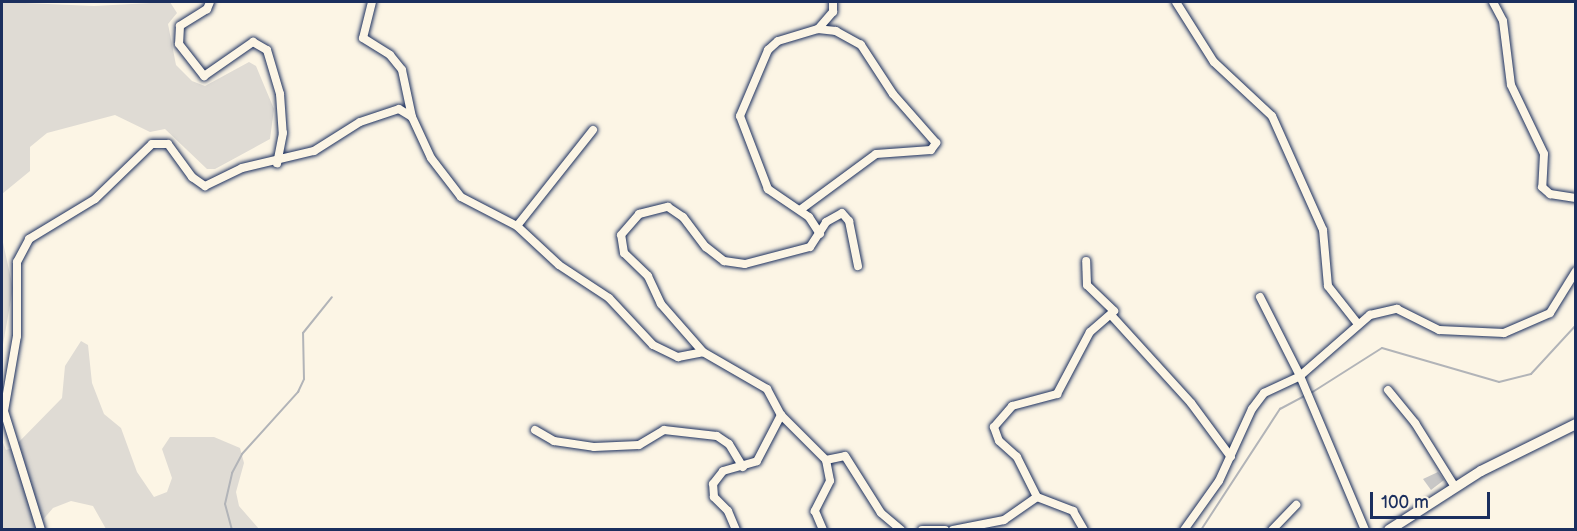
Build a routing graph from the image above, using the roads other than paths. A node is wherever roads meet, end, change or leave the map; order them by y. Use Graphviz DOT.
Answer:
graph roads {
  1 [pos="210,2"];
  2 [pos="372,2"];
  3 [pos="833,2"];
  4 [pos="1176,2"];
  5 [pos="1493,2"];
  6 [pos="818,29"];
  7 [pos="412,117"];
  8 [pos="593,130"];
  9 [pos="277,163"];
  10 [pos="1575,198"];
  11 [pos="800,210"];
  12 [pos="517,226"];
  13 [pos="820,235"];
  14 [pos="1086,261"];
  15 [pos="858,266"];
  16 [pos="1575,271"];
  17 [pos="1260,297"];
  18 [pos="1111,315"];
  19 [pos="1358,324"];
  20 [pos="703,352"];
  21 [pos="1300,376"];
  22 [pos="1388,390"];
  23 [pos="782,415"];
  24 [pos="1575,424"];
  25 [pos="536,430"];
  26 [pos="1231,457"];
  27 [pos="826,460"];
  28 [pos="743,467"];
  29 [pos="1455,487"];
  30 [pos="1037,497"];
  31 [pos="1296,505"];
  32 [pos="41,530"];
  33 [pos="736,530"];
  34 [pos="823,530"];
  35 [pos="901,530"];
  36 [pos="922,530"];
  37 [pos="945,530"];
  38 [pos="953,530"];
  39 [pos="1084,530"];
  40 [pos="1184,530"];
  41 [pos="1272,530"];
  42 [pos="1365,530"];
  43 [pos="1389,530"];
  1 -- 9 [label="street"];
  2 -- 7 [label="street"];
  3 -- 6 [label="street"];
  4 -- 19 [label="street"];
  5 -- 10 [label="street"];
  6 -- 11 [label="street"];
  6 -- 11 [label="street"];
  7 -- 9 [label="street"];
  7 -- 12 [label="street"];
  8 -- 12 [label="street"];
  9 -- 32 [label="street"];
  11 -- 13 [label="street"];
  12 -- 20 [label="street"];
  13 -- 15 [label="street"];
  13 -- 20 [label="street"];
  14 -- 18 [label="street"];
  16 -- 19 [label="street"];
  17 -- 21 [label="street"];
  18 -- 26 [label="street"];
  18 -- 30 [label="street"];
  19 -- 21 [label="street"];
  20 -- 23 [label="street"];
  21 -- 26 [label="street"];
  21 -- 42 [label="street"];
  22 -- 29 [label="street"];
  23 -- 27 [label="street"];
  23 -- 28 [label="street"];
  24 -- 29 [label="main road"];
  25 -- 28 [label="street"];
  26 -- 40 [label="street"];
  27 -- 34 [label="street"];
  27 -- 35 [label="street"];
  28 -- 33 [label="street"];
  29 -- 43 [label="main road"];
  30 -- 38 [label="street"];
  30 -- 39 [label="street"];
  31 -- 41 [label="street"];
  36 -- 37 [label="street"];
}
